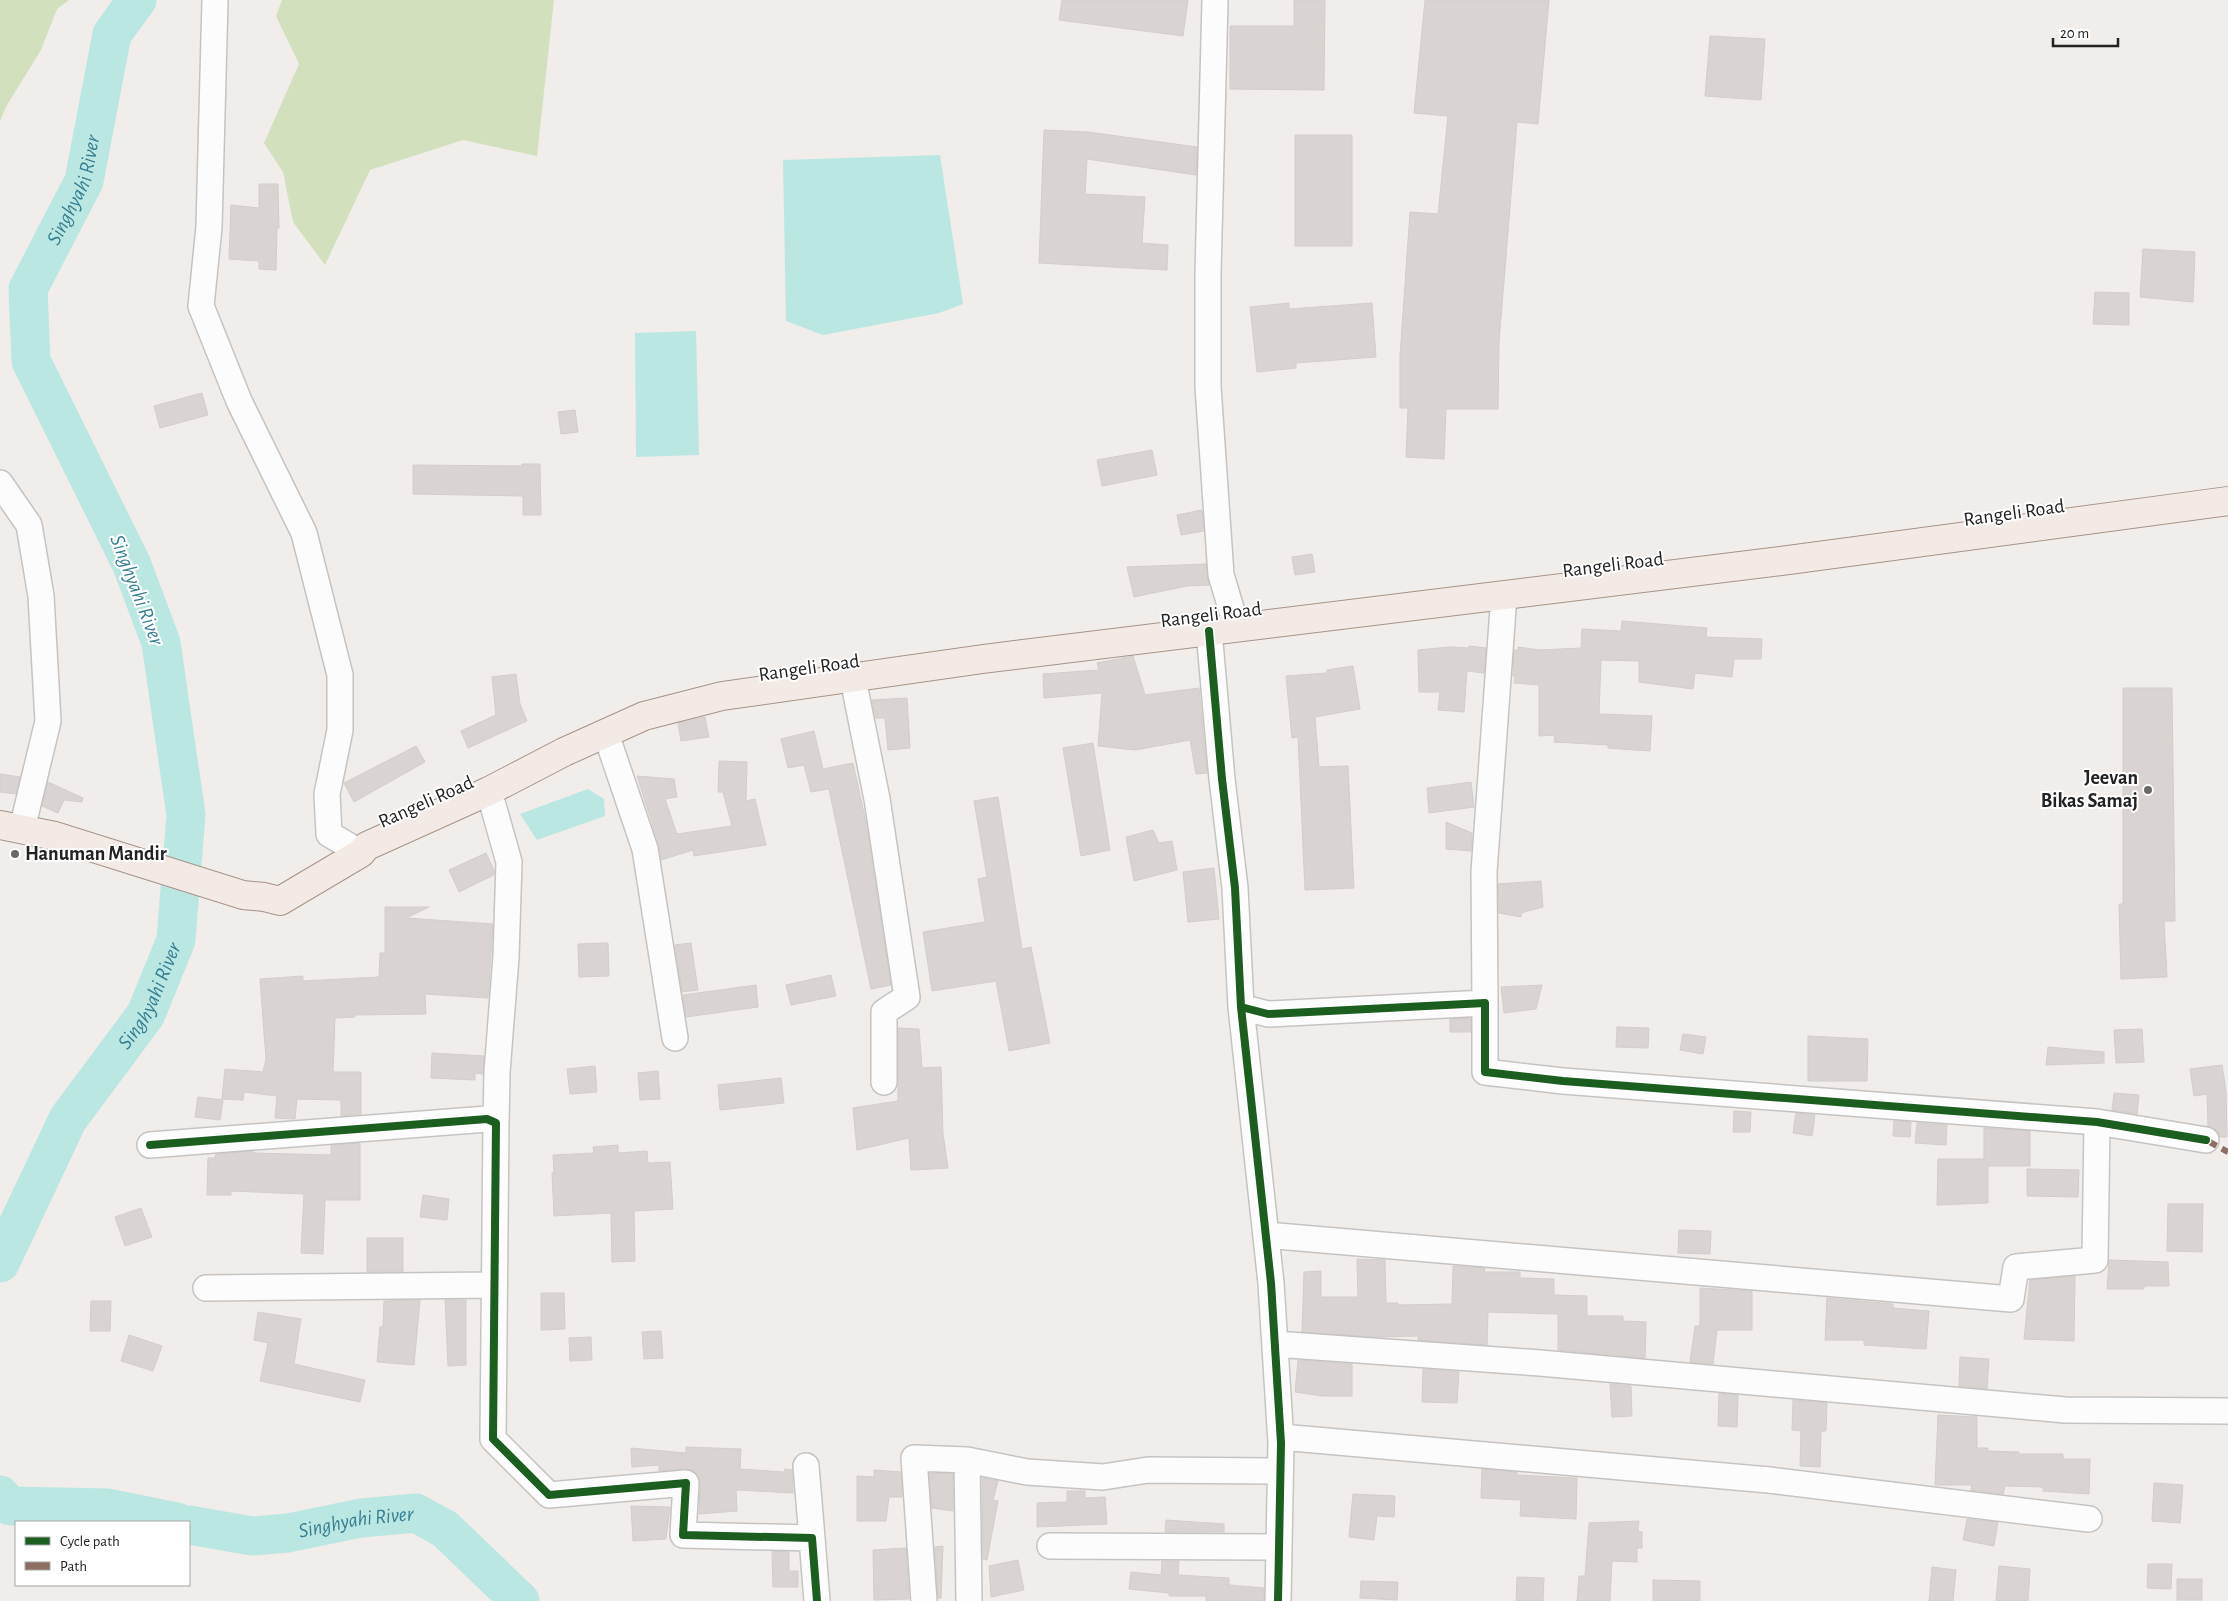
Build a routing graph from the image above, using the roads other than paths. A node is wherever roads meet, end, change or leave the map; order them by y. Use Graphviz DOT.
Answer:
graph roads {
  1 [pos="215,0"];
  2 [pos="1215,0"];
  3 [pos="0,483"];
  4 [pos="2228,501"];
  5 [pos="1504,595"];
  6 [pos="1237,628"];
  7 [pos="1209,631"];
  8 [pos="853,679"];
  9 [pos="606,734"];
  10 [pos="489,791"];
  11 [pos="11,827"];
  12 [pos="361,853"];
  13 [pos="1485,1003"];
  14 [pos="1241,1006"];
  15 [pos="675,1038"];
  16 [pos="884,1082"];
  17 [pos="2097,1122"];
  18 [pos="496,1123"];
  19 [pos="2206,1140"];
  20 [pos="150,1145"];
  21 [pos="1266,1235"];
  22 [pos="494,1285"];
  23 [pos="206,1288"];
  24 [pos="1275,1344"];
  25 [pos="2228,1411"];
  26 [pos="1281,1437"];
  27 [pos="967,1460"];
  28 [pos="806,1466"];
  29 [pos="1280,1471"];
  30 [pos="2089,1519"];
  31 [pos="812,1538"];
  32 [pos="1050,1546"];
  33 [pos="1279,1547"];
  34 [pos="817,1601"];
  35 [pos="924,1601"];
  36 [pos="969,1601"];
  37 [pos="1278,1601"];
  1 -- 12 [label="street"];
  2 -- 6 [label="street"];
  3 -- 11 [label="street"];
  4 -- 5 [label="main road, Rangeli Road"];
  5 -- 6 [label="main road, Rangeli Road"];
  5 -- 13 [label="street"];
  6 -- 7 [label="main road, Rangeli Road"];
  7 -- 8 [label="main road, Rangeli Road"];
  7 -- 14 [label="street"];
  8 -- 9 [label="main road, Rangeli Road"];
  8 -- 16 [label="street"];
  9 -- 10 [label="main road, Rangeli Road"];
  9 -- 15 [label="street"];
  10 -- 12 [label="main road, Rangeli Road"];
  10 -- 18 [label="street"];
  11 -- 12 [label="main road, Rangeli Road"];
  13 -- 14 [label="street"];
  13 -- 17 [label="street"];
  14 -- 21 [label="street"];
  17 -- 19 [label="street"];
  17 -- 21 [label="street"];
  18 -- 20 [label="street"];
  18 -- 22 [label="street"];
  21 -- 24 [label="street"];
  22 -- 23 [label="street"];
  22 -- 31 [label="street"];
  24 -- 25 [label="street"];
  24 -- 26 [label="street"];
  26 -- 29 [label="street"];
  26 -- 30 [label="street"];
  27 -- 29 [label="street"];
  27 -- 35 [label="street"];
  27 -- 36 [label="street"];
  28 -- 31 [label="street"];
  29 -- 33 [label="street"];
  31 -- 34 [label="street"];
  32 -- 33 [label="street"];
  33 -- 37 [label="street"];
}
